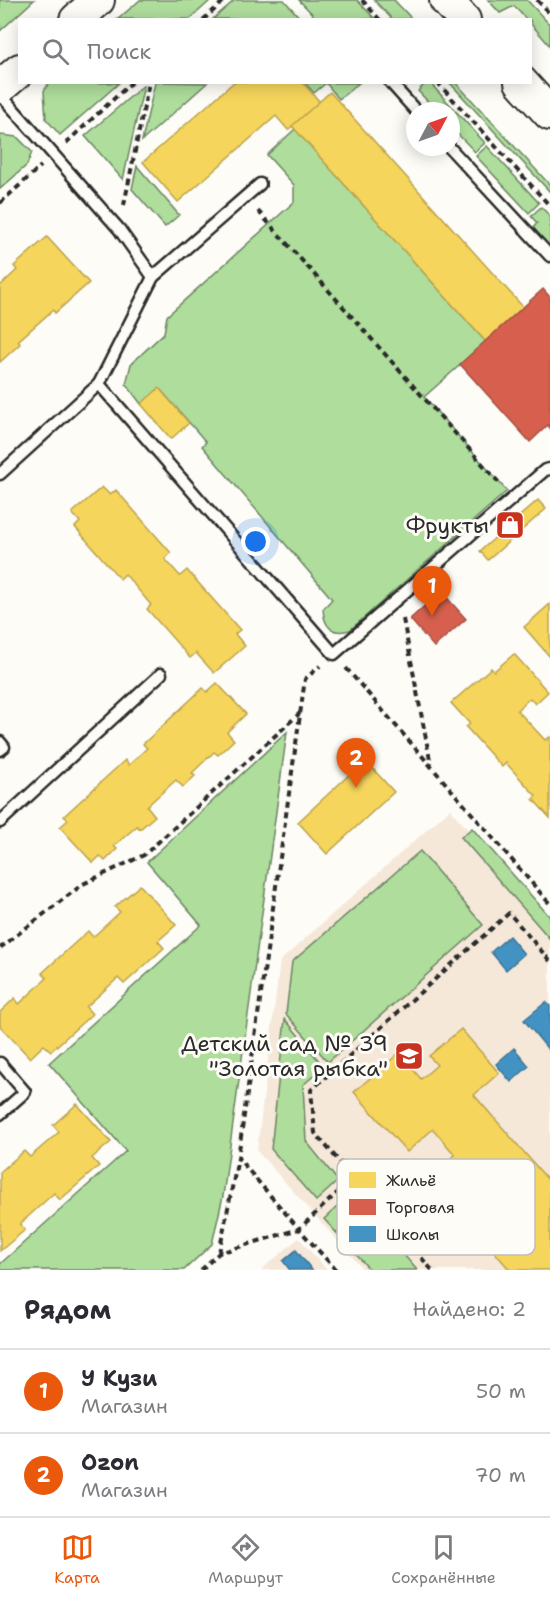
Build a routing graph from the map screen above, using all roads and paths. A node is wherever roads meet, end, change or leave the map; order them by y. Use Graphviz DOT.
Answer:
graph roads {
  1 [pos="98,0"];
  2 [pos="225,0"];
  3 [pos="362,0"];
  4 [pos="446,0"];
  5 [pos="537,0"];
  6 [pos="550,14"];
  7 [pos="78,18"];
  8 [pos="205,18"];
  9 [pos="378,18"];
  10 [pos="462,18"];
  11 [pos="18,72"];
  12 [pos="149,84"];
  13 [pos="392,84"];
  14 [pos="439,84"];
  15 [pos="523,84"];
  16 [pos="0,87"];
  17 [pos="0,94"];
  18 [pos="408,102"];
  19 [pos="550,114"];
  20 [pos="457,156"];
  21 [pos="260,184"];
  22 [pos="245,197"];
  23 [pos="550,206"];
  24 [pos="119,229"];
  25 [pos="550,255"];
  26 [pos="153,278"];
  27 [pos="99,384"];
  28 [pos="550,469"];
  29 [pos="0,474"];
  30 [pos="513,499"];
  31 [pos="403,615"];
  32 [pos="334,654"];
  33 [pos="161,674"];
  34 [pos="305,679"];
  35 [pos="300,712"];
  36 [pos="0,742"];
  37 [pos="0,750"];
  38 [pos="431,766"];
  39 [pos="0,822"];
  40 [pos="550,904"];
  41 [pos="0,948"];
  42 [pos="550,961"];
  43 [pos="0,1063"];
  44 [pos="0,1114"];
  45 [pos="238,1158"];
  46 [pos="337,1159"];
  47 [pos="337,1193"];
  48 [pos="299,1229"];
  49 [pos="219,1253"];
  50 [pos="419,1255"];
  51 [pos="201,1270"];
  52 [pos="336,1270"];
  53 [pos="432,1270"];
  1 -- 7 [label="main road"];
  2 -- 8 [label="path"];
  3 -- 9 [label="path"];
  4 -- 10 [label="main road"];
  5 -- 6 [label="path"];
  11 -- 16 [label="main road"];
  12 -- 24 [label="path"];
  13 -- 18 [label="lane"];
  14 -- 23 [label="path"];
  15 -- 19 [label="main road"];
  17 -- 24 [label="lane"];
  20 -- 25 [label="lane"];
  21 -- 22 [label="lane"];
  22 -- 26 [label="lane"];
  22 -- 30 [label="path"];
  24 -- 26 [label="lane"];
  26 -- 27 [label="lane"];
  27 -- 29 [label="lane"];
  27 -- 32 [label="lane"];
  28 -- 30 [label="lane"];
  30 -- 32 [label="lane"];
  31 -- 38 [label="path"];
  32 -- 38 [label="path"];
  33 -- 39 [label="lane"];
  34 -- 35 [label="path"];
  35 -- 41 [label="path"];
  35 -- 45 [label="path"];
  36 -- 37 [label="lane"];
  38 -- 40 [label="path"];
  42 -- 46 [label="path"];
  43 -- 44 [label="lane"];
  45 -- 48 [label="path"];
  45 -- 49 [label="path"];
  47 -- 48 [label="path"];
  48 -- 49 [label="path"];
  48 -- 52 [label="path"];
  49 -- 51 [label="path"];
  50 -- 53 [label="path"];
}
